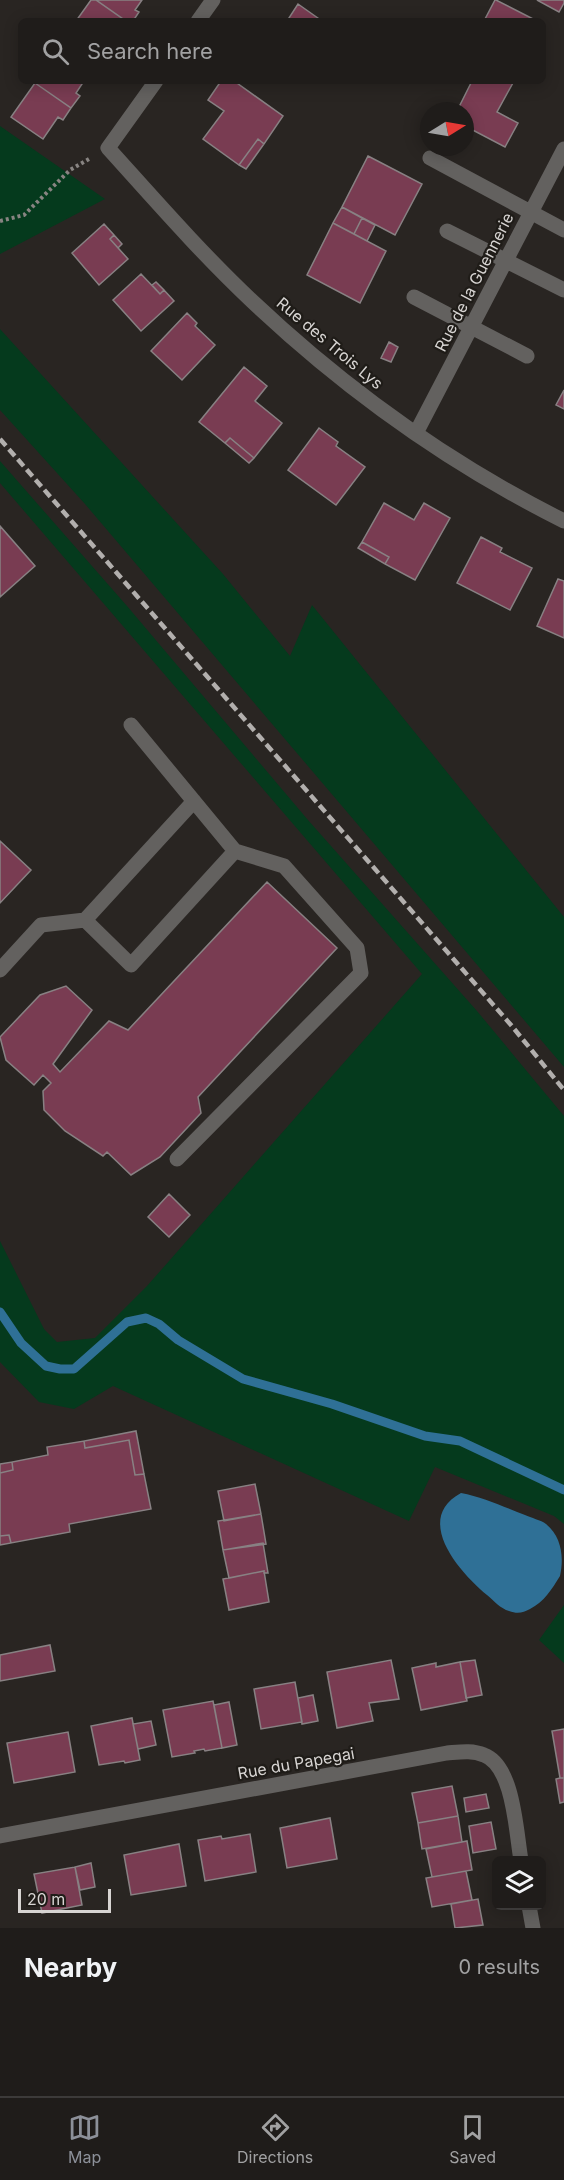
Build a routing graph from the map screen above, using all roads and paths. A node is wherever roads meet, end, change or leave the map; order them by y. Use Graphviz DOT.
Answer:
graph roads {
  1 [pos="213,0"];
  2 [pos="200,18"];
  3 [pos="154,84"];
  4 [pos="108,148"];
  5 [pos="564,149"];
  6 [pos="430,159"];
  7 [pos="531,212"];
  8 [pos="0,221"];
  9 [pos="564,230"];
  10 [pos="447,231"];
  11 [pos="506,260"];
  12 [pos="564,290"];
  13 [pos="414,297"];
  14 [pos="471,327"];
  15 [pos="527,356"];
  16 [pos="416,433"];
  17 [pos="564,520"];
  18 [pos="131,725"];
  19 [pos="194,801"];
  20 [pos="235,851"];
  21 [pos="85,920"];
  22 [pos="0,970"];
  23 [pos="177,1159"];
  24 [pos="0,1836"];
  25 [pos="520,1856"];
  26 [pos="530,1910"];
  27 [pos="533,1928"];
  1 -- 2 [label="street"];
  3 -- 4 [label="street"];
  4 -- 8 [label="path"];
  4 -- 16 [label="street, Rue des Trois Lys"];
  5 -- 7 [label="street, Rue de la Guennerie"];
  6 -- 7 [label="street"];
  7 -- 9 [label="street"];
  7 -- 11 [label="street, Rue de la Guennerie"];
  10 -- 11 [label="street"];
  11 -- 12 [label="street"];
  11 -- 14 [label="street, Rue de la Guennerie"];
  13 -- 14 [label="street"];
  14 -- 15 [label="street"];
  14 -- 16 [label="street, Rue de la Guennerie"];
  16 -- 17 [label="street, Rue des Trois Lys"];
  18 -- 19 [label="street"];
  19 -- 20 [label="street"];
  19 -- 21 [label="street"];
  20 -- 21 [label="street"];
  20 -- 23 [label="street"];
  21 -- 22 [label="street"];
  24 -- 25 [label="street, Rue du Papegai"];
  26 -- 27 [label="street"];
}
